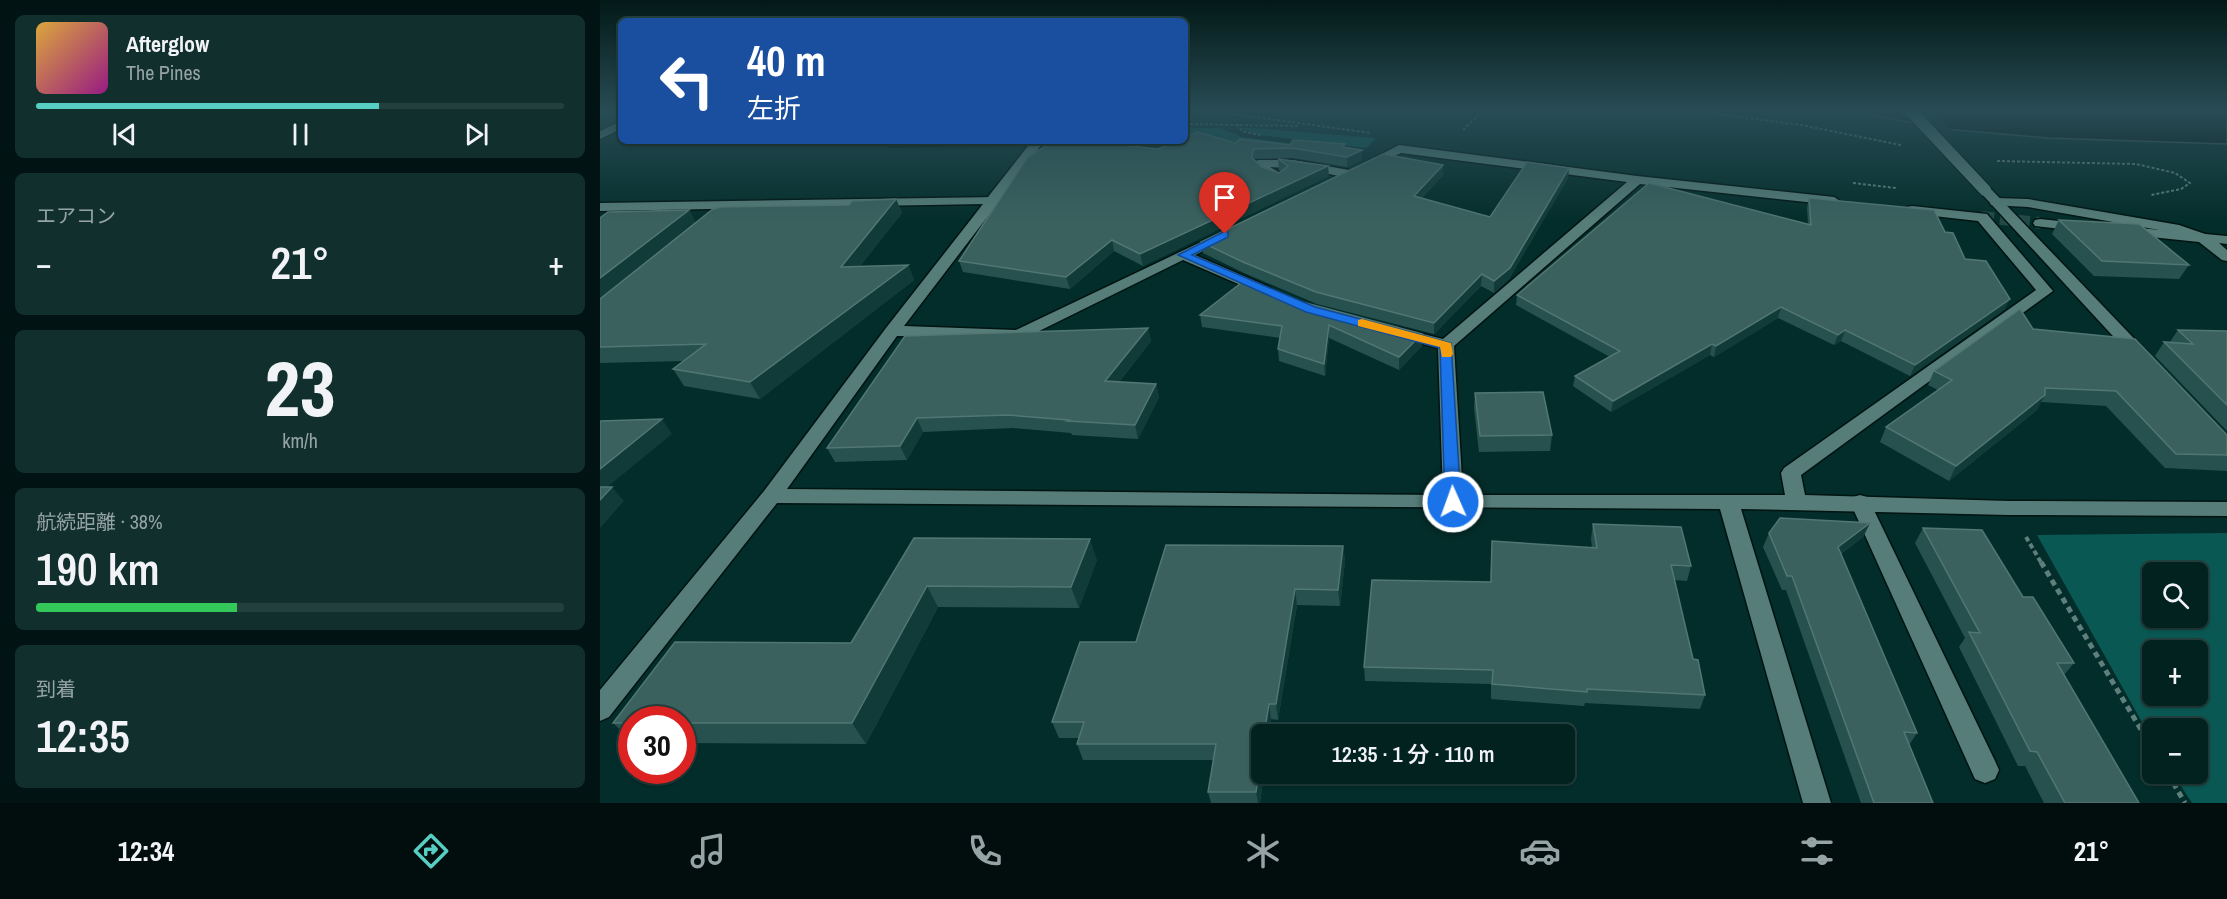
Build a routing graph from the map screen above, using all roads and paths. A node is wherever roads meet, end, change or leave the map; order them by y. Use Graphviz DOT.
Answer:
graph roads {
  1 [pos="1033,147"];
  2 [pos="1945,147"];
  3 [pos="1349,174"];
  4 [pos="1281,177"];
  5 [pos="1637,180"];
  6 [pos="1328,184"];
  7 [pos="1990,196"];
  8 [pos="993,200"];
  9 [pos="1851,203"];
  10 [pos="733,205"];
  11 [pos="600,207"];
  12 [pos="1899,208"];
  13 [pos="715,219"];
  14 [pos="2040,224"];
  15 [pos="1235,229"];
  16 [pos="2203,238"];
  17 [pos="2227,240"];
  18 [pos="1183,255"];
  19 [pos="2227,257"];
  20 [pos="1279,296"];
  21 [pos="1378,327"];
  22 [pos="892,331"];
  23 [pos="1446,345"];
  24 [pos="2154,369"];
  25 [pos="771,496"];
  26 [pos="1796,501"];
  27 [pos="1453,502"];
  28 [pos="1728,502"];
  29 [pos="1860,502"];
  30 [pos="2009,508"];
  31 [pos="2227,509"];
  32 [pos="600,709"];
  33 [pos="2142,731"];
  34 [pos="1985,770"];
  35 [pos="2174,784"];
  36 [pos="1816,803"];
  37 [pos="2185,803"];
  1 -- 8 [label="street"];
  2 -- 7 [label="street, bridge"];
  3 -- 4 [label="street"];
  3 -- 5 [label="street"];
  3 -- 6 [label="street"];
  5 -- 9 [label="street"];
  5 -- 23 [label="street"];
  7 -- 16 [label="street"];
  7 -- 24 [label="street"];
  8 -- 10 [label="street"];
  8 -- 22 [label="street"];
  10 -- 11 [label="street"];
  10 -- 13 [label="street"];
  12 -- 26 [label="street"];
  14 -- 16 [label="street"];
  15 -- 18 [label="street"];
  16 -- 17 [label="street"];
  16 -- 19 [label="street"];
  18 -- 20 [label="street"];
  18 -- 22 [label="street"];
  21 -- 23 [label="street"];
  22 -- 25 [label="street"];
  23 -- 27 [label="street"];
  25 -- 27 [label="street"];
  25 -- 32 [label="street"];
  26 -- 28 [label="street"];
  26 -- 29 [label="street"];
  27 -- 28 [label="street"];
  28 -- 36 [label="street"];
  29 -- 30 [label="street"];
  29 -- 34 [label="street"];
  30 -- 31 [label="street"];
  30 -- 33 [label="path"];
  35 -- 37 [label="path"];
}
